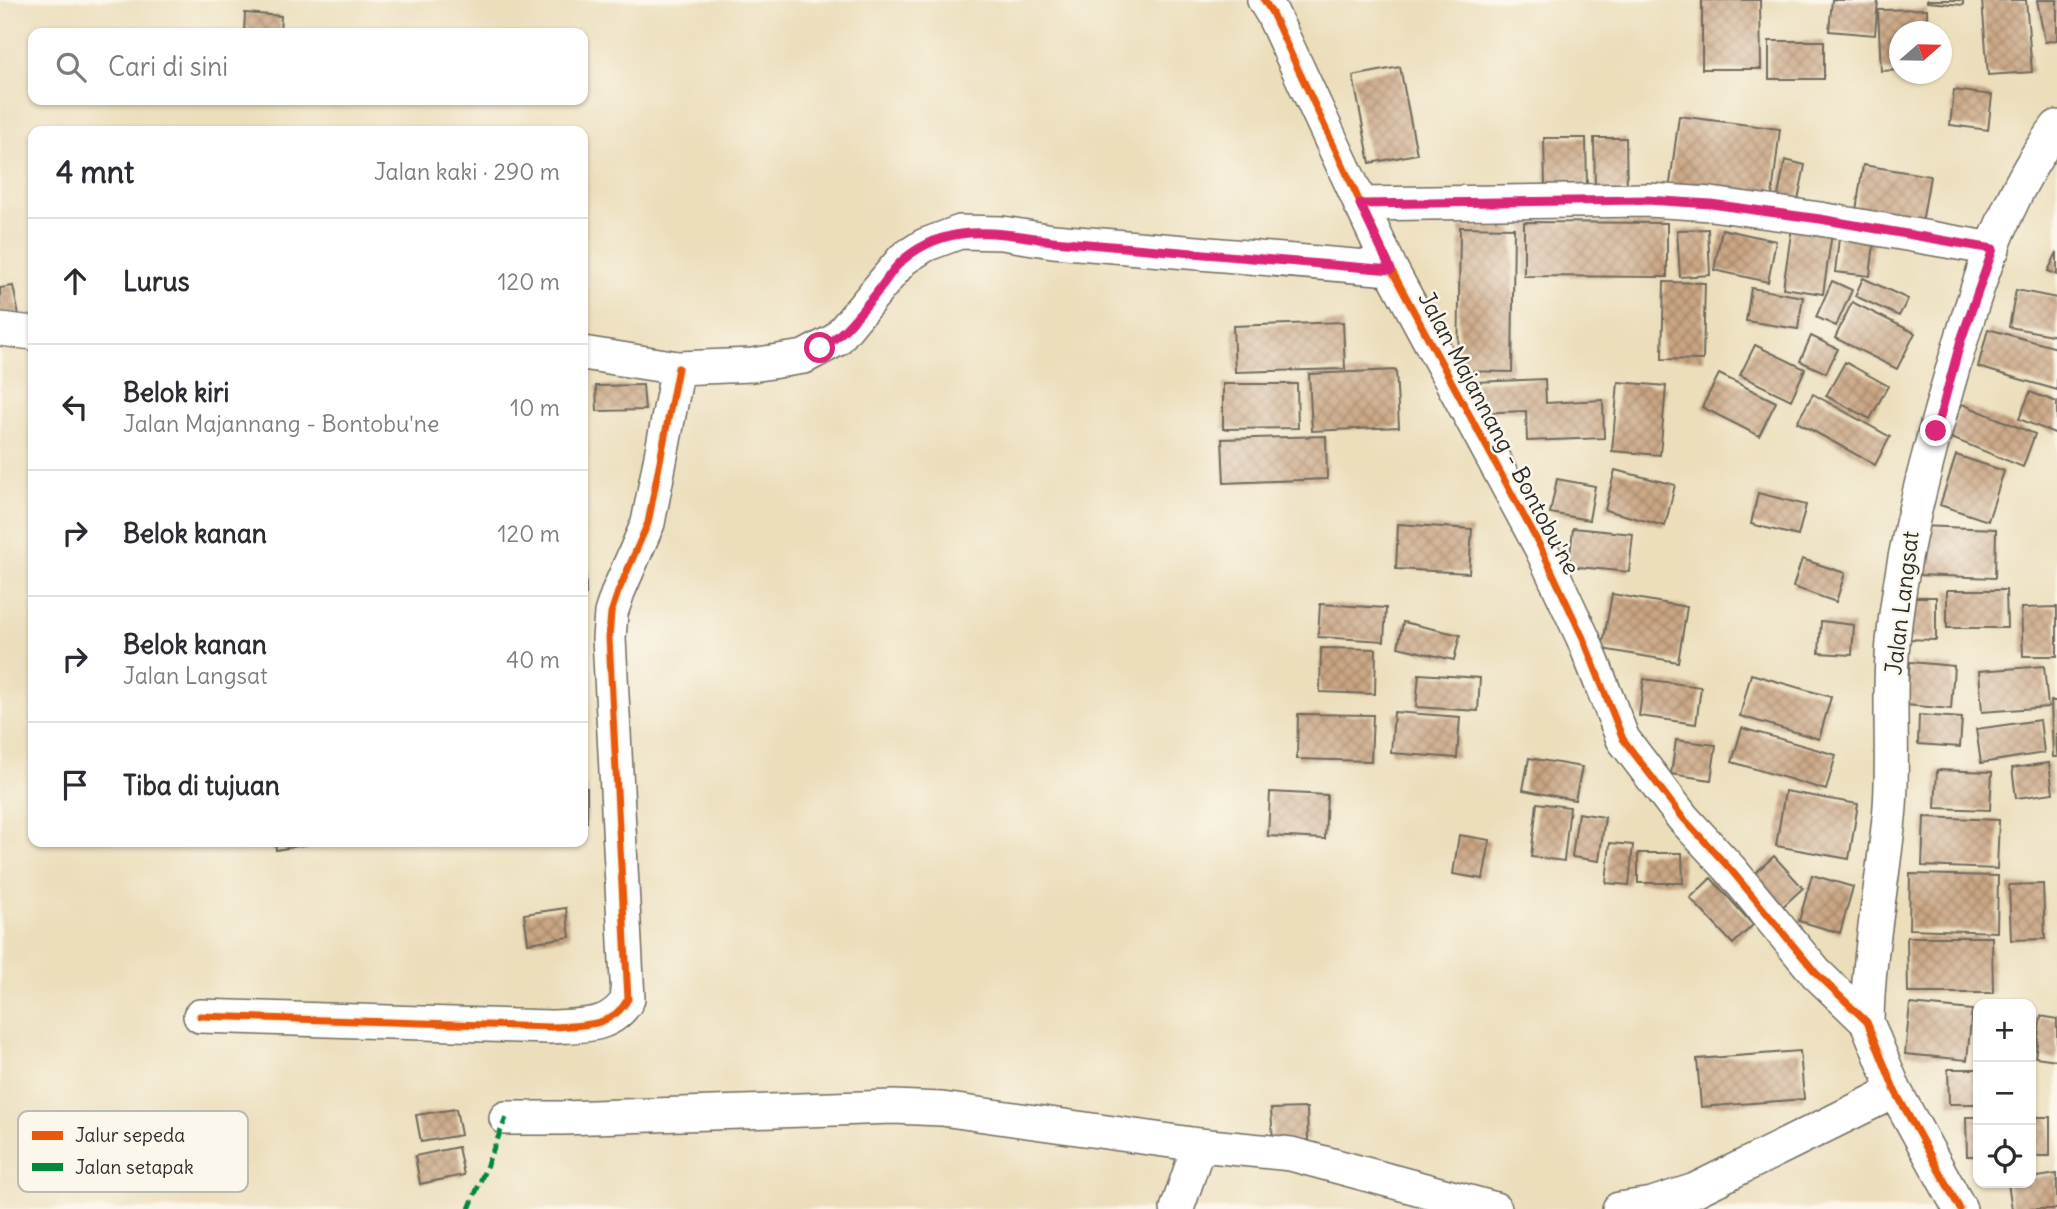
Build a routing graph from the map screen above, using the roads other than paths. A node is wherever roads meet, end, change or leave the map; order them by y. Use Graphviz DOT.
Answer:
graph roads {
  1 [pos="1264,0"];
  2 [pos="2057,127"];
  3 [pos="1360,204"];
  4 [pos="1993,249"];
  5 [pos="1391,270"];
  6 [pos="0,329"];
  7 [pos="28,333"];
  8 [pos="588,354"];
  9 [pos="678,369"];
  10 [pos="200,1016"];
  11 [pos="1867,1022"];
  12 [pos="1895,1091"];
  13 [pos="506,1118"];
  14 [pos="1199,1145"];
  15 [pos="1177,1209"];
  16 [pos="1494,1209"];
  17 [pos="1619,1209"];
  18 [pos="1960,1209"];
  1 -- 3 [label="street, Jalan Majannang - Bontobu'ne"];
  2 -- 4 [label="street, Jalan Langsat"];
  3 -- 4 [label="street"];
  3 -- 5 [label="street, Jalan Majannang - Bontobu'ne"];
  4 -- 11 [label="street, Jalan Langsat"];
  5 -- 9 [label="street"];
  5 -- 11 [label="street, Jalan Majannang - Bontobu'ne"];
  6 -- 7 [label="street"];
  8 -- 9 [label="street"];
  9 -- 10 [label="street"];
  11 -- 12 [label="street, Jalan Majannang - Bontobu'ne"];
  12 -- 17 [label="street"];
  12 -- 18 [label="street, Jalan Majannang - Bontobu'ne"];
  13 -- 14 [label="street"];
  14 -- 15 [label="street"];
  14 -- 16 [label="street"];
}
